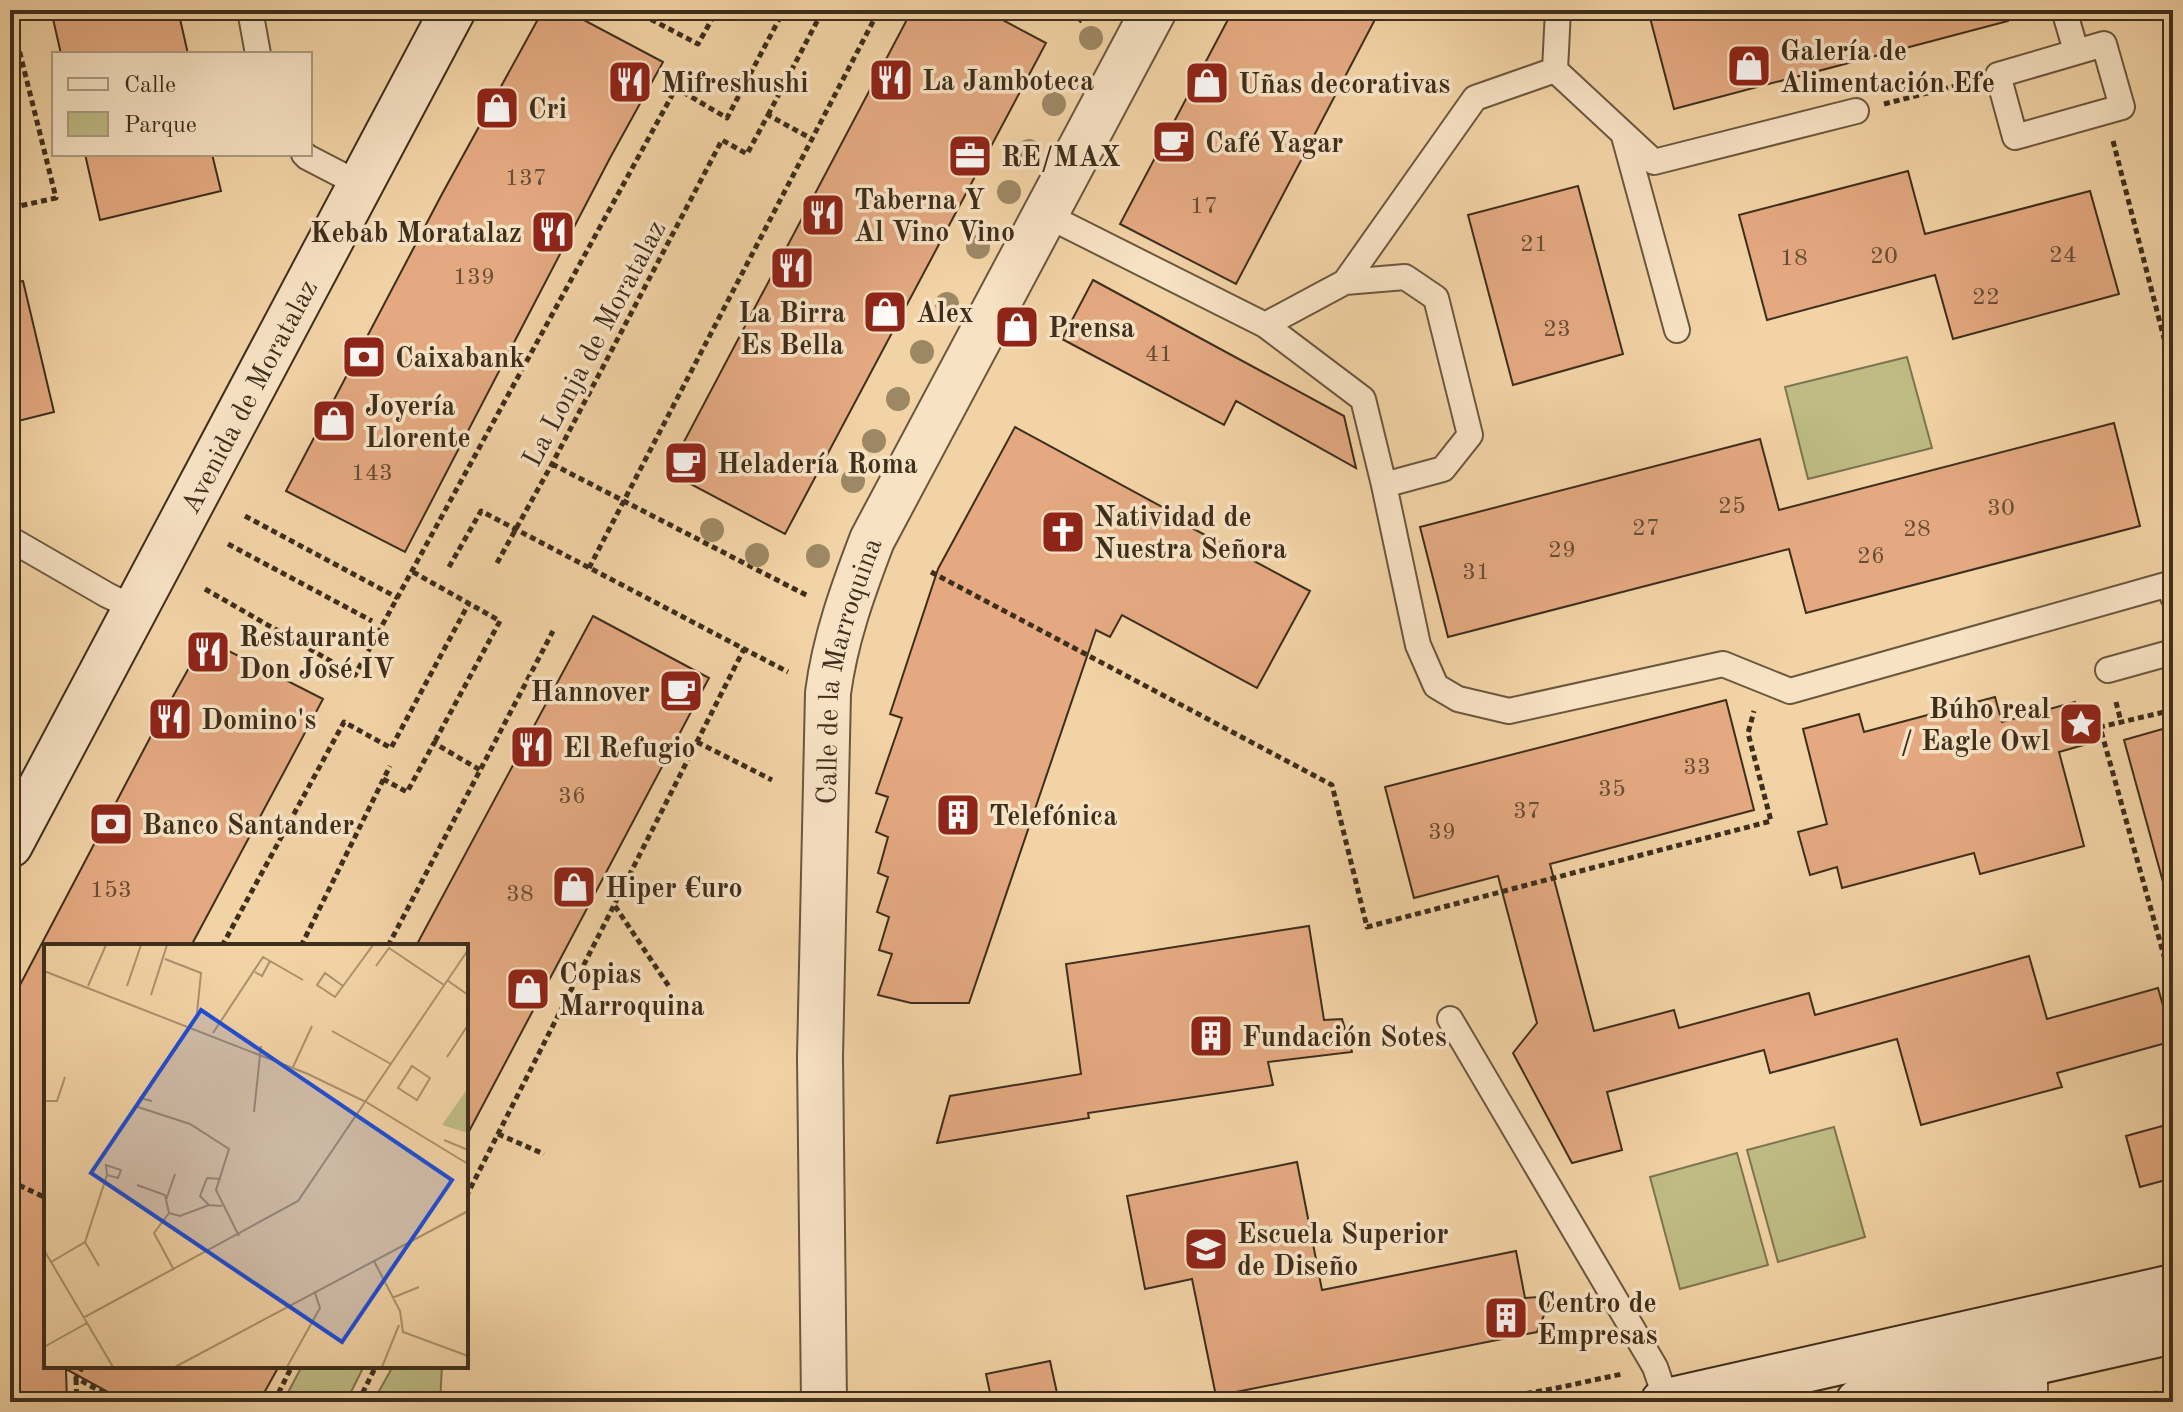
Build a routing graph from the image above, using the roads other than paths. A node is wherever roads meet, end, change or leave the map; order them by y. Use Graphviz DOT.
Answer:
graph roads {
  1 [pos="250,10"];
  2 [pos="453,10"];
  3 [pos="1154,10"];
  4 [pos="1558,10"];
  5 [pos="2064,10"];
  6 [pos="2076,51"];
  7 [pos="258,52"];
  8 [pos="1555,70"];
  9 [pos="1856,111"];
  10 [pos="1623,135"];
  11 [pos="306,156"];
  12 [pos="359,184"];
  13 [pos="1044,214"];
  14 [pos="1345,282"];
  15 [pos="1265,325"];
  16 [pos="1677,330"];
  17 [pos="1384,485"];
  18 [pos="10,539"];
  19 [pos="2173,597"];
  20 [pos="136,609"];
  21 [pos="2173,652"];
  22 [pos="2108,670"];
  23 [pos="10,845"];
  24 [pos="1450,1019"];
  25 [pos="2173,1287"];
  26 [pos="2016,1324"];
  27 [pos="2173,1331"];
  28 [pos="2025,1384"];
  29 [pos="824,1402"];
  30 [pos="1665,1402"];
  31 [pos="1858,1402"];
  1 -- 7 [label="lane"];
  2 -- 12 [label="street, Avenida de Moratalaz"];
  3 -- 13 [label="street, Calle de la Marroquina"];
  4 -- 8 [label="lane"];
  5 -- 6 [label="lane"];
  6 -- 6 [label="lane"];
  8 -- 10 [label="lane"];
  8 -- 14 [label="lane"];
  9 -- 10 [label="lane"];
  10 -- 16 [label="lane"];
  11 -- 12 [label="lane"];
  12 -- 20 [label="street, Avenida de Moratalaz"];
  13 -- 15 [label="lane"];
  13 -- 29 [label="street, Calle de la Marroquina"];
  14 -- 15 [label="lane"];
  14 -- 17 [label="lane"];
  15 -- 17 [label="lane"];
  17 -- 19 [label="lane"];
  18 -- 20 [label="lane"];
  20 -- 23 [label="street, Avenida de Moratalaz"];
  21 -- 22 [label="lane"];
  24 -- 30 [label="lane"];
  25 -- 26 [label="street"];
  26 -- 28 [label="street"];
  26 -- 30 [label="street"];
  27 -- 28 [label="street"];
  28 -- 31 [label="street"];
}
